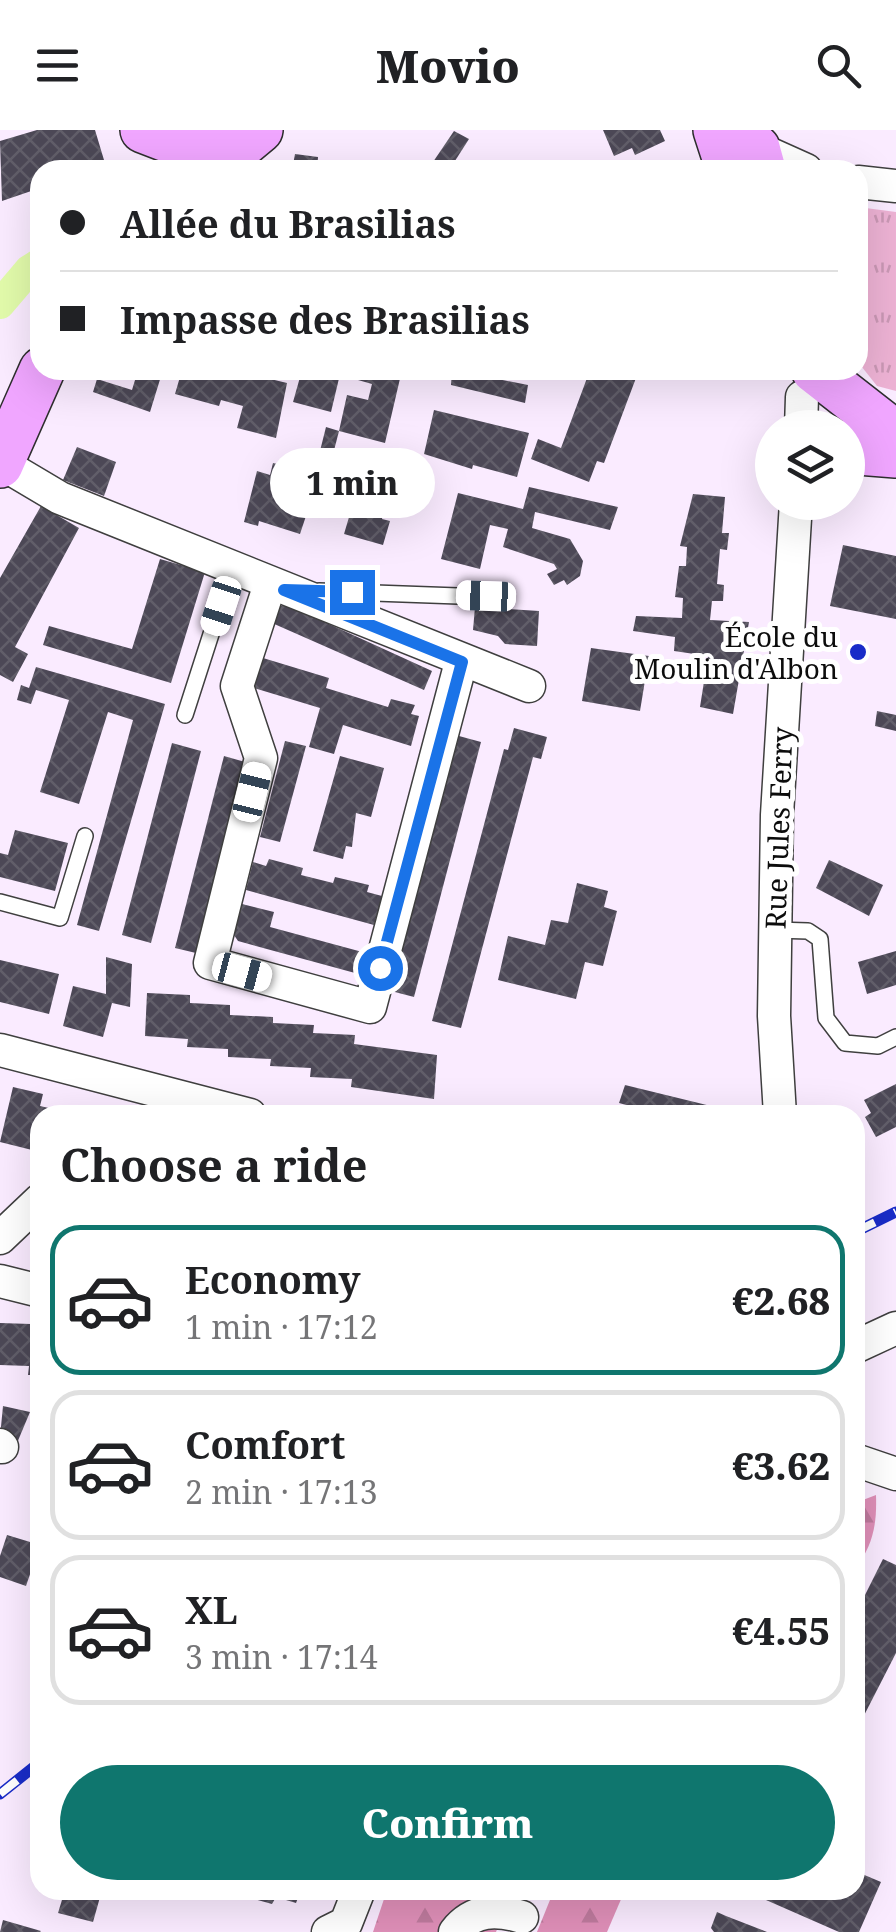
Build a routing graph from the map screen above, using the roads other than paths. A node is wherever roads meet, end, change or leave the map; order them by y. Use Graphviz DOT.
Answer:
graph roads {
  1 [pos="260,130"];
  2 [pos="176,149"];
  3 [pos="738,153"];
  4 [pos="766,160"];
  5 [pos="868,183"];
  6 [pos="896,186"];
  7 [pos="38,380"];
  8 [pos="816,401"];
  9 [pos="875,439"];
  10 [pos="0,464"];
  11 [pos="795,520"];
  12 [pos="804,520"];
  13 [pos="793,540"];
  14 [pos="232,569"];
  15 [pos="277,587"];
  16 [pos="486,596"];
  17 [pos="462,662"];
  18 [pos="529,686"];
  19 [pos="185,716"];
  20 [pos="84,836"];
  21 [pos="0,902"];
  22 [pos="775,930"];
  23 [pos="896,1037"];
  24 [pos="0,1050"];
  25 [pos="154,1090"];
  26 [pos="138,1105"];
  27 [pos="212,1105"];
  28 [pos="780,1105"];
  29 [pos="30,1210"];
  30 [pos="0,1238"];
  31 [pos="0,1281"];
  32 [pos="30,1288"];
  33 [pos="896,1328"];
  34 [pos="865,1342"];
  35 [pos="865,1463"];
  36 [pos="896,1474"];
  37 [pos="355,1900"];
  38 [pos="524,1913"];
  39 [pos="328,1932"];
  40 [pos="454,1932"];
  1 -- 2 [label="main road"];
  3 -- 4 [label="street"];
  5 -- 6 [label="street"];
  7 -- 10 [label="main road"];
  8 -- 9 [label="main road"];
  10 -- 14 [label="street"];
  11 -- 13 [label="street, Rue Jules Ferry"];
  12 -- 13 [label="street, Rue Jules Ferry"];
  13 -- 22 [label="street, Rue Jules Ferry"];
  14 -- 15 [label="street"];
  14 -- 19 [label="lane"];
  15 -- 16 [label="lane"];
  15 -- 17 [label="street"];
  15 -- 17 [label="street"];
  17 -- 18 [label="street"];
  20 -- 21 [label="lane"];
  22 -- 23 [label="lane"];
  22 -- 28 [label="street, Rue Jules Ferry"];
  24 -- 25 [label="street"];
  25 -- 26 [label="street"];
  25 -- 27 [label="street"];
  29 -- 30 [label="street"];
  31 -- 32 [label="street"];
  33 -- 34 [label="street"];
  35 -- 36 [label="street"];
  37 -- 39 [label="street"];
  38 -- 40 [label="street"];
}
